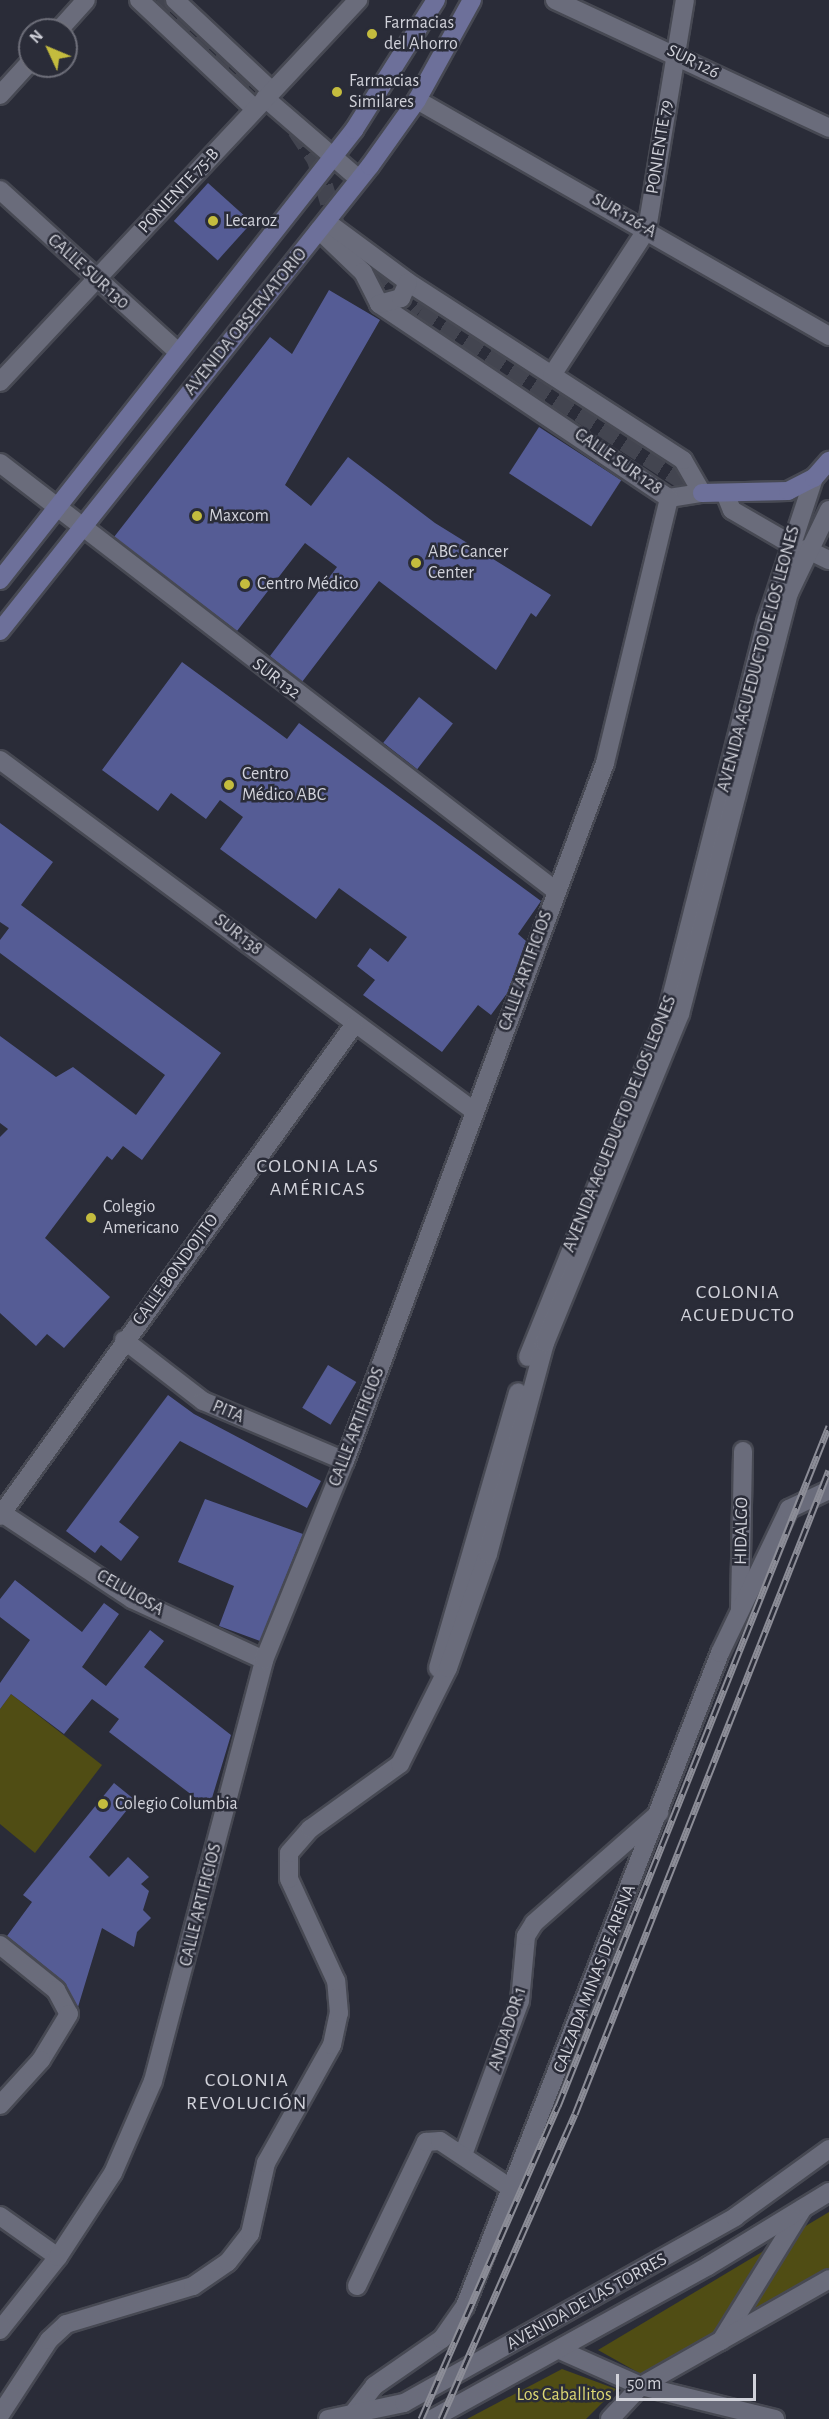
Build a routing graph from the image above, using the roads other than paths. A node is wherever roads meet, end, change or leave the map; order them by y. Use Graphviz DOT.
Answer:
graph roads {
  1 [pos="86,0"];
  2 [pos="139,0"];
  3 [pos="175,0"];
  4 [pos="358,0"];
  5 [pos="472,0"];
  6 [pos="555,0"];
  7 [pos="685,0"];
  8 [pos="431,3"];
  9 [pos="70,18"];
  10 [pos="675,52"];
  11 [pos="18,75"];
  12 [pos="0,95"];
  13 [pos="265,98"];
  14 [pos="417,100"];
  15 [pos="829,128"];
  16 [pos="332,157"];
  17 [pos="359,179"];
  18 [pos="0,190"];
  19 [pos="323,226"];
  20 [pos="647,229"];
  21 [pos="95,280"];
  22 [pos="408,282"];
  23 [pos="379,304"];
  24 [pos="829,336"];
  25 [pos="177,351"];
  26 [pos="552,375"];
  27 [pos="0,382"];
  28 [pos="829,461"];
  29 [pos="0,464"];
  30 [pos="814,478"];
  31 [pos="702,493"];
  32 [pos="725,493"];
  33 [pos="669,498"];
  34 [pos="54,509"];
  35 [pos="829,510"];
  36 [pos="79,529"];
  37 [pos="797,546"];
  38 [pos="829,560"];
  39 [pos="0,580"];
  40 [pos="0,631"];
  41 [pos="0,760"];
  42 [pos="556,891"];
  43 [pos="354,1025"];
  44 [pos="474,1111"];
  45 [pos="124,1340"];
  46 [pos="743,1451"];
  47 [pos="345,1461"];
  48 [pos="829,1490"];
  49 [pos="1,1514"];
  50 [pos="740,1610"];
  51 [pos="264,1660"];
  52 [pos="660,1812"];
  53 [pos="0,1945"];
  54 [pos="0,2105"];
  55 [pos="829,2149"];
  56 [pos="463,2156"];
  57 [pos="512,2189"];
  58 [pos="829,2192"];
  59 [pos="803,2208"];
  60 [pos="0,2216"];
  61 [pos="58,2257"];
  62 [pos="829,2279"];
  63 [pos="357,2286"];
  64 [pos="0,2330"];
  65 [pos="720,2343"];
  66 [pos="560,2350"];
  67 [pos="641,2386"];
  68 [pos="0,2415"];
  69 [pos="342,2417"];
  70 [pos="432,2419"];
  71 [pos="610,2419"];
  72 [pos="775,2419"];
  1 -- 9 [label="street"];
  2 -- 13 [label="street"];
  3 -- 13 [label="street"];
  4 -- 13 [label="street, PONIENTE 75-B"];
  5 -- 14 [label="main road, AVENIDA OBSERVATORIO"];
  6 -- 10 [label="street, SUR 126"];
  7 -- 10 [label="street, PONIENTE 79"];
  8 -- 16 [label="main road, AVENIDA OBSERVATORIO"];
  10 -- 15 [label="street, SUR 126"];
  10 -- 20 [label="street, PONIENTE 79"];
  11 -- 12 [label="street"];
  13 -- 16 [label="street"];
  13 -- 21 [label="street, PONIENTE 75-B"];
  14 -- 17 [label="main road, AVENIDA OBSERVATORIO"];
  14 -- 20 [label="street, SUR 126-A"];
  16 -- 17 [label="street"];
  16 -- 25 [label="main road, AVENIDA OBSERVATORIO"];
  17 -- 19 [label="main road, AVENIDA OBSERVATORIO"];
  18 -- 21 [label="street, CALLE SUR 130"];
  19 -- 22 [label="street, CALLE SUR 128"];
  19 -- 23 [label="street, CALLE SUR 128"];
  19 -- 36 [label="main road, AVENIDA OBSERVATORIO"];
  20 -- 24 [label="street, SUR 126-A"];
  20 -- 26 [label="street, PONIENTE 79"];
  21 -- 25 [label="street, CALLE SUR 130"];
  21 -- 27 [label="street, PONIENTE 75-B"];
  22 -- 23 [label="street"];
  22 -- 26 [label="street, CALLE SUR 128"];
  23 -- 33 [label="street, CALLE SUR 128"];
  25 -- 34 [label="main road, AVENIDA OBSERVATORIO"];
  26 -- 31 [label="street, CALLE SUR 128"];
  28 -- 30 [label="main road"];
  29 -- 34 [label="street, SUR 132"];
  30 -- 32 [label="main road"];
  30 -- 37 [label="street, AVENIDA ACUEDUCTO DE LOS LEONES"];
  31 -- 32 [label="main road"];
  31 -- 33 [label="street, CALLE SUR 128"];
  32 -- 37 [label="street"];
  33 -- 42 [label="street, CALLE ARTIFICIOS"];
  34 -- 36 [label="street, SUR 132"];
  34 -- 39 [label="main road, AVENIDA OBSERVATORIO"];
  35 -- 37 [label="street"];
  36 -- 40 [label="main road, AVENIDA OBSERVATORIO"];
  36 -- 42 [label="street, SUR 132"];
  37 -- 38 [label="street"];
  37 -- 68 [label="street, AVENIDA ACUEDUCTO DE LOS LEONES"];
  41 -- 43 [label="street, SUR 138"];
  42 -- 44 [label="street, CALLE ARTIFICIOS"];
  43 -- 44 [label="street, SUR 138"];
  43 -- 45 [label="street, CALLE BONDOJITO"];
  44 -- 47 [label="street, CALLE ARTIFICIOS"];
  45 -- 47 [label="street, PITA"];
  45 -- 49 [label="street, CALLE BONDOJITO"];
  46 -- 50 [label="street, HIDALGO"];
  47 -- 51 [label="street, CALLE ARTIFICIOS"];
  48 -- 50 [label="street, CALZADA MINAS DE ARENA"];
  49 -- 51 [label="street, CELULOSA"];
  50 -- 52 [label="street, CALZADA MINAS DE ARENA"];
  51 -- 61 [label="street, CALLE ARTIFICIOS"];
  52 -- 56 [label="street, ANDADOR 1"];
  52 -- 57 [label="street, CALZADA MINAS DE ARENA"];
  53 -- 54 [label="street"];
  55 -- 69 [label="street, AVENIDA DE LAS TORRES"];
  56 -- 57 [label="street"];
  56 -- 63 [label="street"];
  57 -- 69 [label="street, CALZADA MINAS DE ARENA"];
  58 -- 59 [label="street, AVENIDA DE LAS TORRES"];
  59 -- 65 [label="street"];
  59 -- 66 [label="street, AVENIDA DE LAS TORRES"];
  60 -- 61 [label="street"];
  61 -- 64 [label="street, CALLE ARTIFICIOS"];
  62 -- 65 [label="street"];
  65 -- 67 [label="street"];
  66 -- 67 [label="street"];
  66 -- 70 [label="street, AVENIDA DE LAS TORRES"];
  67 -- 71 [label="street"];
  67 -- 72 [label="street"];
}
